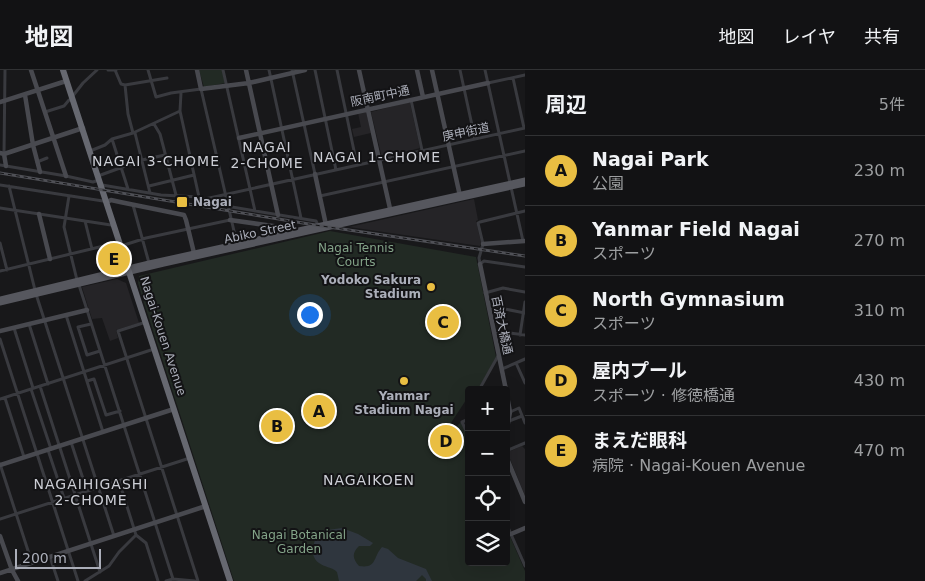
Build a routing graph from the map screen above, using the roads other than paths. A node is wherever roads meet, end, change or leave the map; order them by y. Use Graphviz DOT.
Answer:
graph roads {
  1 [pos="5,70"];
  2 [pos="31,70"];
  3 [pos="59,70"];
  4 [pos="63,70"];
  5 [pos="97,70"];
  6 [pos="108,70"];
  7 [pos="116,70"];
  8 [pos="148,70"];
  9 [pos="197,70"];
  10 [pos="223,70"];
  11 [pos="246,70"];
  12 [pos="269,70"];
  13 [pos="305,70"];
  14 [pos="315,70"];
  15 [pos="337,70"];
  16 [pos="359,70"];
  17 [pos="417,70"];
  18 [pos="432,70"];
  19 [pos="460,70"];
  20 [pos="485,70"];
  21 [pos="292,71"];
  22 [pos="525,75"];
  23 [pos="166,78"];
  24 [pos="271,78"];
  25 [pos="513,78"];
  26 [pos="152,81"];
  27 [pos="63,82"];
  28 [pos="249,83"];
  29 [pos="488,83"];
  30 [pos="125,85"];
  31 [pos="227,86"];
  32 [pos="464,88"];
  33 [pos="201,89"];
  34 [pos="38,91"];
  35 [pos="181,93"];
  36 [pos="437,94"];
  37 [pos="25,95"];
  38 [pos="423,97"];
  39 [pos="71,98"];
  40 [pos="411,100"];
  41 [pos="2,102"];
  42 [pos="368,109"];
  43 [pos="180,111"];
  44 [pos="45,112"];
  45 [pos="346,114"];
  46 [pos="326,119"];
  47 [pos="154,124"];
  48 [pos="304,124"];
  49 [pos="282,128"];
  50 [pos="525,128"];
  51 [pos="81,129"];
  52 [pos="134,133"];
  53 [pos="260,133"];
  54 [pos="499,134"];
  55 [pos="53,138"];
  56 [pos="112,138"];
  57 [pos="239,138"];
  58 [pos="475,139"];
  59 [pos="32,145"];
  60 [pos="448,145"];
  61 [pos="422,150"];
  62 [pos="525,151"];
  63 [pos="90,152"];
  64 [pos="2,154"];
  65 [pos="165,155"];
  66 [pos="504,156"];
  67 [pos="47,158"];
  68 [pos="142,160"];
  69 [pos="379,160"];
  70 [pos="38,162"];
  71 [pos="357,165"];
  72 [pos="0,166"];
  73 [pos="6,166"];
  74 [pos="121,167"];
  75 [pos="454,167"];
  76 [pos="336,170"];
  77 [pos="40,172"];
  78 [pos="315,174"];
  79 [pos="194,175"];
  80 [pos="66,176"];
  81 [pos="293,179"];
  82 [pos="172,180"];
  83 [pos="525,180"];
  84 [pos="99,181"];
  85 [pos="384,182"];
  86 [pos="0,184"];
  87 [pos="272,184"];
  88 [pos="525,184"];
  89 [pos="511,185"];
  90 [pos="9,186"];
  91 [pos="149,186"];
  92 [pos="128,189"];
  93 [pos="250,189"];
  94 [pos="150,193"];
  95 [pos="176,195"];
  96 [pos="225,195"];
  97 [pos="69,196"];
  98 [pos="320,196"];
  99 [pos="460,196"];
  100 [pos="199,197"];
  101 [pos="205,199"];
  102 [pos="105,202"];
  103 [pos="133,205"];
  104 [pos="227,206"];
  105 [pos="0,208"];
  106 [pos="16,210"];
  107 [pos="255,211"];
  108 [pos="525,211"];
  109 [pos="391,212"];
  110 [pos="517,213"];
  111 [pos="39,214"];
  112 [pos="278,215"];
  113 [pos="65,218"];
  114 [pos="301,218"];
  115 [pos="230,220"];
  116 [pos="86,221"];
  117 [pos="326,224"];
  118 [pos="111,225"];
  119 [pos="318,226"];
  120 [pos="188,228"];
  121 [pos="287,233"];
  122 [pos="144,238"];
  123 [pos="524,241"];
  124 [pos="0,243"];
  125 [pos="119,244"];
  126 [pos="483,244"];
  127 [pos="239,245"];
  128 [pos="525,247"];
  129 [pos="92,249"];
  130 [pos="194,253"];
  131 [pos="71,254"];
  132 [pos="50,259"];
  133 [pos="149,262"];
  134 [pos="28,264"];
  135 [pos="480,264"];
  136 [pos="525,267"];
  137 [pos="7,270"];
  138 [pos="127,270"];
  139 [pos="0,271"];
  140 [pos="78,282"];
  141 [pos="35,292"];
  142 [pos="525,292"];
  143 [pos="485,293"];
  144 [pos="0,299"];
  145 [pos="525,302"];
  146 [pos="0,304"];
  147 [pos="489,308"];
  148 [pos="87,310"];
  149 [pos="524,313"];
  150 [pos="66,315"];
  151 [pos="44,320"];
  152 [pos="143,323"];
  153 [pos="29,324"];
  154 [pos="91,324"];
  155 [pos="14,328"];
  156 [pos="0,331"];
  157 [pos="493,331"];
  158 [pos="520,334"];
  159 [pos="525,335"];
  160 [pos="0,339"];
  161 [pos="84,344"];
  162 [pos="76,347"];
  163 [pos="100,350"];
  164 [pos="151,350"];
  165 [pos="498,356"];
  166 [pos="126,358"];
  167 [pos="525,359"];
  168 [pos="516,363"];
  169 [pos="104,365"];
  170 [pos="501,369"];
  171 [pos="84,372"];
  172 [pos="63,378"];
  173 [pos="87,381"];
  174 [pos="525,382"];
  175 [pos="48,384"];
  176 [pos="40,386"];
  177 [pos="481,386"];
  178 [pos="505,386"];
  179 [pos="32,389"];
  180 [pos="18,393"];
  181 [pos="5,398"];
  182 [pos="0,399"];
  183 [pos="173,409"];
  184 [pos="120,411"];
  185 [pos="510,412"];
  186 [pos="522,416"];
  187 [pos="146,418"];
  188 [pos="510,421"];
  189 [pos="525,423"];
  190 [pos="124,425"];
  191 [pos="103,432"];
  192 [pos="83,438"];
  193 [pos="71,442"];
  194 [pos="525,444"];
  195 [pos="60,446"];
  196 [pos="50,449"];
  197 [pos="510,450"];
  198 [pos="37,453"];
  199 [pos="24,457"];
  200 [pos="188,458"];
  201 [pos="0,464"];
  202 [pos="510,466"];
  203 [pos="161,467"];
  204 [pos="140,474"];
  205 [pos="119,481"];
  206 [pos="98,487"];
  207 [pos="87,491"];
  208 [pos="75,495"];
  209 [pos="64,498"];
  210 [pos="53,502"];
  211 [pos="525,502"];
  212 [pos="204,507"];
  213 [pos="16,514"];
  214 [pos="177,516"];
  215 [pos="0,519"];
  216 [pos="155,523"];
  217 [pos="525,528"];
  218 [pos="135,532"];
  219 [pos="511,534"];
  220 [pos="0,536"];
  221 [pos="114,536"];
  222 [pos="91,544"];
  223 [pos="68,551"];
  224 [pos="50,557"];
  225 [pos="32,563"];
  226 [pos="525,566"];
  227 [pos="12,570"];
  228 [pos="100,572"];
  229 [pos="0,573"];
  230 [pos="174,579"];
  231 [pos="18,581"];
  232 [pos="58,581"];
  233 [pos="78,581"];
  234 [pos="85,581"];
  235 [pos="158,581"];
  236 [pos="166,581"];
  237 [pos="197,581"];
  238 [pos="226,581"];
  239 [pos="230,581"];
  1 -- 41 [label="street"];
  2 -- 34 [label="street"];
  3 -- 27 [label="highway, Nagai-Kouen Avenue"];
  4 -- 39 [label="highway, Nagai-Kouen Avenue"];
  5 -- 39 [label="street"];
  6 -- 7 [label="street"];
  7 -- 30 [label="street"];
  8 -- 26 [label="street"];
  9 -- 33 [label="street"];
  10 -- 31 [label="street"];
  11 -- 28 [label="street"];
  12 -- 24 [label="street"];
  13 -- 21 [label="street"];
  14 -- 46 [label="street"];
  15 -- 45 [label="street"];
  16 -- 42 [label="street"];
  17 -- 38 [label="street"];
  18 -- 36 [label="street"];
  19 -- 32 [label="street"];
  20 -- 29 [label="street"];
  21 -- 24 [label="street"];
  21 -- 48 [label="street"];
  22 -- 25 [label="street, 阪南町中通"];
  23 -- 26 [label="street"];
  24 -- 28 [label="street"];
  24 -- 49 [label="street"];
  25 -- 29 [label="street, 阪南町中通"];
  25 -- 50 [label="street"];
  26 -- 30 [label="street"];
  26 -- 35 [label="street"];
  27 -- 34 [label="street"];
  27 -- 39 [label="highway, Nagai-Kouen Avenue"];
  28 -- 31 [label="street"];
  28 -- 53 [label="street"];
  29 -- 32 [label="street, 阪南町中通"];
  29 -- 54 [label="street"];
  30 -- 52 [label="street"];
  31 -- 33 [label="street"];
  31 -- 57 [label="street"];
  32 -- 36 [label="street, 阪南町中通"];
  32 -- 58 [label="street"];
  33 -- 35 [label="street"];
  33 -- 96 [label="street"];
  34 -- 37 [label="street"];
  34 -- 44 [label="street"];
  35 -- 43 [label="street"];
  36 -- 38 [label="street, 阪南町中通"];
  36 -- 60 [label="street"];
  37 -- 41 [label="street"];
  37 -- 59 [label="street"];
  38 -- 40 [label="street, 阪南町中通"];
  39 -- 44 [label="street"];
  39 -- 51 [label="highway, Nagai-Kouen Avenue"];
  40 -- 42 [label="street, 阪南町中通"];
  40 -- 61 [label="street"];
  41 -- 64 [label="street"];
  42 -- 45 [label="street, 阪南町中通"];
  42 -- 69 [label="street"];
  43 -- 47 [label="street"];
  43 -- 79 [label="street"];
  44 -- 55 [label="street"];
  45 -- 46 [label="street, 阪南町中通"];
  45 -- 71 [label="street"];
  46 -- 48 [label="street, 阪南町中通"];
  46 -- 76 [label="street"];
  47 -- 52 [label="street"];
  47 -- 65 [label="street"];
  48 -- 49 [label="street, 阪南町中通"];
  48 -- 78 [label="street"];
  49 -- 53 [label="street, 阪南町中通"];
  49 -- 81 [label="street"];
  50 -- 54 [label="street, 庚申街道"];
  51 -- 55 [label="street"];
  51 -- 63 [label="highway, Nagai-Kouen Avenue"];
  51 -- 84 [label="highway, Nagai-Kouen Avenue"];
  52 -- 56 [label="street"];
  52 -- 68 [label="street"];
  53 -- 57 [label="street, 阪南町中通"];
  53 -- 87 [label="street"];
  54 -- 58 [label="street, 庚申街道"];
  54 -- 66 [label="street"];
  55 -- 59 [label="street"];
  55 -- 80 [label="street"];
  56 -- 63 [label="street"];
  56 -- 74 [label="street"];
  57 -- 93 [label="street"];
  58 -- 60 [label="street, 庚申街道"];
  59 -- 64 [label="street"];
  59 -- 70 [label="street"];
  60 -- 61 [label="street, 庚申街道"];
  60 -- 75 [label="street"];
  61 -- 69 [label="street, 庚申街道"];
  62 -- 66 [label="street"];
  63 -- 84 [label="highway, Nagai-Kouen Avenue"];
  64 -- 73 [label="street"];
  65 -- 68 [label="street"];
  65 -- 82 [label="street"];
  66 -- 75 [label="street"];
  66 -- 89 [label="street"];
  67 -- 70 [label="street"];
  68 -- 74 [label="street"];
  68 -- 91 [label="street"];
  69 -- 71 [label="street, 庚申街道"];
  69 -- 85 [label="street"];
  70 -- 77 [label="street"];
  71 -- 76 [label="street, 庚申街道"];
  72 -- 73 [label="street"];
  73 -- 77 [label="street"];
  74 -- 84 [label="street"];
  74 -- 92 [label="street"];
  75 -- 85 [label="street"];
  75 -- 99 [label="street"];
  76 -- 78 [label="street, 庚申街道"];
  77 -- 80 [label="street"];
  78 -- 81 [label="street, 庚申街道"];
  78 -- 98 [label="street"];
  79 -- 82 [label="street"];
  79 -- 100 [label="street"];
  80 -- 84 [label="street"];
  81 -- 87 [label="street, 庚申街道"];
  81 -- 114 [label="street"];
  82 -- 91 [label="street"];
  82 -- 95 [label="street"];
  83 -- 89 [label="main road, Abiko Street"];
  84 -- 92 [label="street"];
  84 -- 102 [label="highway, Nagai-Kouen Avenue"];
  85 -- 98 [label="street"];
  85 -- 109 [label="street"];
  86 -- 90 [label="street"];
  87 -- 93 [label="street, 庚申街道"];
  87 -- 112 [label="street"];
  88 -- 89 [label="main road, Abiko Street"];
  89 -- 99 [label="main road, Abiko Street"];
  89 -- 110 [label="street"];
  90 -- 97 [label="street"];
  90 -- 106 [label="street"];
  91 -- 94 [label="street"];
  92 -- 94 [label="street"];
  93 -- 96 [label="street, 庚申街道"];
  93 -- 107 [label="street"];
  94 -- 95 [label="street"];
  95 -- 100 [label="street"];
  96 -- 101 [label="street, 庚申街道"];
  96 -- 104 [label="street"];
  97 -- 102 [label="street"];
  97 -- 113 [label="street"];
  98 -- 117 [label="street"];
  99 -- 109 [label="main road, Abiko Street"];
  100 -- 101 [label="street"];
  101 -- 104 [label="street"];
  102 -- 103 [label="street"];
  102 -- 118 [label="highway, Nagai-Kouen Avenue"];
  102 -- 125 [label="highway, Nagai-Kouen Avenue"];
  103 -- 120 [label="street"];
  103 -- 122 [label="street"];
  104 -- 107 [label="street"];
  104 -- 115 [label="street"];
  105 -- 106 [label="street"];
  106 -- 111 [label="street"];
  106 -- 134 [label="street"];
  107 -- 112 [label="street"];
  108 -- 110 [label="street"];
  109 -- 117 [label="main road, Abiko Street"];
  109 -- 127 [label="main road, Abiko Street"];
  110 -- 123 [label="street"];
  110 -- 126 [label="street"];
  111 -- 113 [label="street"];
  111 -- 132 [label="street"];
  112 -- 114 [label="street"];
  113 -- 116 [label="street"];
  113 -- 131 [label="street"];
  114 -- 119 [label="street"];
  115 -- 120 [label="street"];
  115 -- 121 [label="street"];
  115 -- 127 [label="street"];
  116 -- 118 [label="street"];
  116 -- 129 [label="street"];
  117 -- 119 [label="main road, Abiko Street"];
  118 -- 125 [label="highway, Nagai-Kouen Avenue"];
  119 -- 121 [label="main road, Abiko Street"];
  120 -- 122 [label="street"];
  120 -- 130 [label="street"];
  121 -- 127 [label="main road, Abiko Street"];
  122 -- 125 [label="street"];
  122 -- 133 [label="street"];
  123 -- 126 [label="street"];
  123 -- 128 [label="street"];
  124 -- 137 [label="street"];
  125 -- 129 [label="street"];
  125 -- 138 [label="highway, Nagai-Kouen Avenue"];
  126 -- 135 [label="street"];
  127 -- 130 [label="main road, Abiko Street"];
  127 -- 138 [label="main road, Abiko Street"];
  129 -- 131 [label="street"];
  130 -- 133 [label="main road, Abiko Street"];
  131 -- 132 [label="street"];
  131 -- 140 [label="street"];
  132 -- 134 [label="street"];
  133 -- 138 [label="main road, Abiko Street"];
  134 -- 137 [label="street"];
  134 -- 141 [label="street"];
  135 -- 136 [label="street"];
  135 -- 143 [label="street, 百済大橋通"];
  137 -- 139 [label="street"];
  138 -- 140 [label="main road, Abiko Street"];
  138 -- 152 [label="highway, Nagai-Kouen Avenue"];
  138 -- 183 [label="highway, Nagai-Kouen Avenue"];
  140 -- 141 [label="main road, Abiko Street"];
  140 -- 148 [label="street"];
  141 -- 144 [label="main road, Abiko Street"];
  141 -- 146 [label="main road, Abiko Street"];
  141 -- 151 [label="street"];
  142 -- 143 [label="street"];
  143 -- 147 [label="street, 百済大橋通"];
  145 -- 149 [label="street"];
  147 -- 149 [label="street"];
  147 -- 157 [label="street, 百済大橋通"];
  148 -- 150 [label="street"];
  148 -- 154 [label="street"];
  149 -- 158 [label="street"];
  150 -- 151 [label="street"];
  150 -- 162 [label="street"];
  151 -- 153 [label="street"];
  151 -- 172 [label="street"];
  152 -- 164 [label="highway, Nagai-Kouen Avenue"];
  152 -- 166 [label="street"];
  153 -- 155 [label="street"];
  153 -- 175 [label="street"];
  154 -- 161 [label="street"];
  154 -- 163 [label="street"];
  155 -- 156 [label="street"];
  155 -- 179 [label="street"];
  157 -- 158 [label="street"];
  157 -- 165 [label="street, 百済大橋通"];
  158 -- 159 [label="street"];
  160 -- 180 [label="street"];
  161 -- 162 [label="street"];
  161 -- 163 [label="street"];
  162 -- 171 [label="street"];
  163 -- 169 [label="street"];
  164 -- 166 [label="street"];
  164 -- 183 [label="highway, Nagai-Kouen Avenue"];
  165 -- 170 [label="street, 百済大橋通"];
  165 -- 177 [label="street"];
  166 -- 169 [label="street"];
  166 -- 187 [label="street"];
  167 -- 168 [label="street"];
  168 -- 170 [label="street"];
  168 -- 174 [label="street"];
  169 -- 171 [label="street"];
  169 -- 184 [label="street"];
  170 -- 178 [label="street, 百済大橋通"];
  171 -- 172 [label="street"];
  171 -- 173 [label="street"];
  172 -- 175 [label="street"];
  172 -- 192 [label="street"];
  173 -- 184 [label="street"];
  173 -- 191 [label="street"];
  175 -- 176 [label="street"];
  176 -- 179 [label="street"];
  176 -- 195 [label="street"];
  179 -- 180 [label="street"];
  179 -- 196 [label="street"];
  180 -- 181 [label="street"];
  180 -- 198 [label="street"];
  181 -- 182 [label="street"];
  181 -- 199 [label="street"];
  183 -- 187 [label="street"];
  183 -- 200 [label="highway, Nagai-Kouen Avenue"];
  184 -- 190 [label="street"];
  185 -- 186 [label="street"];
  186 -- 188 [label="street"];
  186 -- 189 [label="street"];
  187 -- 190 [label="street"];
  187 -- 203 [label="street"];
  190 -- 191 [label="street"];
  190 -- 204 [label="street"];
  191 -- 192 [label="street"];
  192 -- 193 [label="street"];
  192 -- 206 [label="street"];
  193 -- 195 [label="street"];
  193 -- 207 [label="street"];
  194 -- 197 [label="street"];
  195 -- 196 [label="street"];
  195 -- 208 [label="street"];
  196 -- 198 [label="street"];
  196 -- 209 [label="street"];
  198 -- 199 [label="street"];
  198 -- 210 [label="street"];
  199 -- 201 [label="street"];
  200 -- 203 [label="street"];
  200 -- 212 [label="highway, Nagai-Kouen Avenue"];
  201 -- 213 [label="street"];
  202 -- 211 [label="street"];
  203 -- 204 [label="street"];
  203 -- 214 [label="street"];
  204 -- 205 [label="street"];
  204 -- 216 [label="street"];
  205 -- 206 [label="street"];
  205 -- 218 [label="street"];
  206 -- 207 [label="street"];
  206 -- 221 [label="street"];
  207 -- 208 [label="street"];
  208 -- 209 [label="street"];
  208 -- 222 [label="street"];
  209 -- 210 [label="street"];
  210 -- 213 [label="street"];
  210 -- 223 [label="street"];
  212 -- 214 [label="street"];
  212 -- 238 [label="highway, Nagai-Kouen Avenue"];
  212 -- 239 [label="highway, Nagai-Kouen Avenue"];
  213 -- 215 [label="street"];
  213 -- 225 [label="street"];
  214 -- 216 [label="street"];
  214 -- 237 [label="street"];
  216 -- 218 [label="street"];
  216 -- 230 [label="street"];
  217 -- 219 [label="street"];
  218 -- 221 [label="street"];
  218 -- 228 [label="street"];
  218 -- 235 [label="street"];
  219 -- 226 [label="street"];
  220 -- 227 [label="street"];
  221 -- 222 [label="street"];
  222 -- 223 [label="street"];
  222 -- 228 [label="street"];
  223 -- 224 [label="street"];
  223 -- 233 [label="street"];
  224 -- 225 [label="street"];
  224 -- 232 [label="street"];
  225 -- 227 [label="street"];
  227 -- 229 [label="street"];
  227 -- 231 [label="street"];
  228 -- 234 [label="street"];
  230 -- 236 [label="street"];
  230 -- 237 [label="street"];
}
